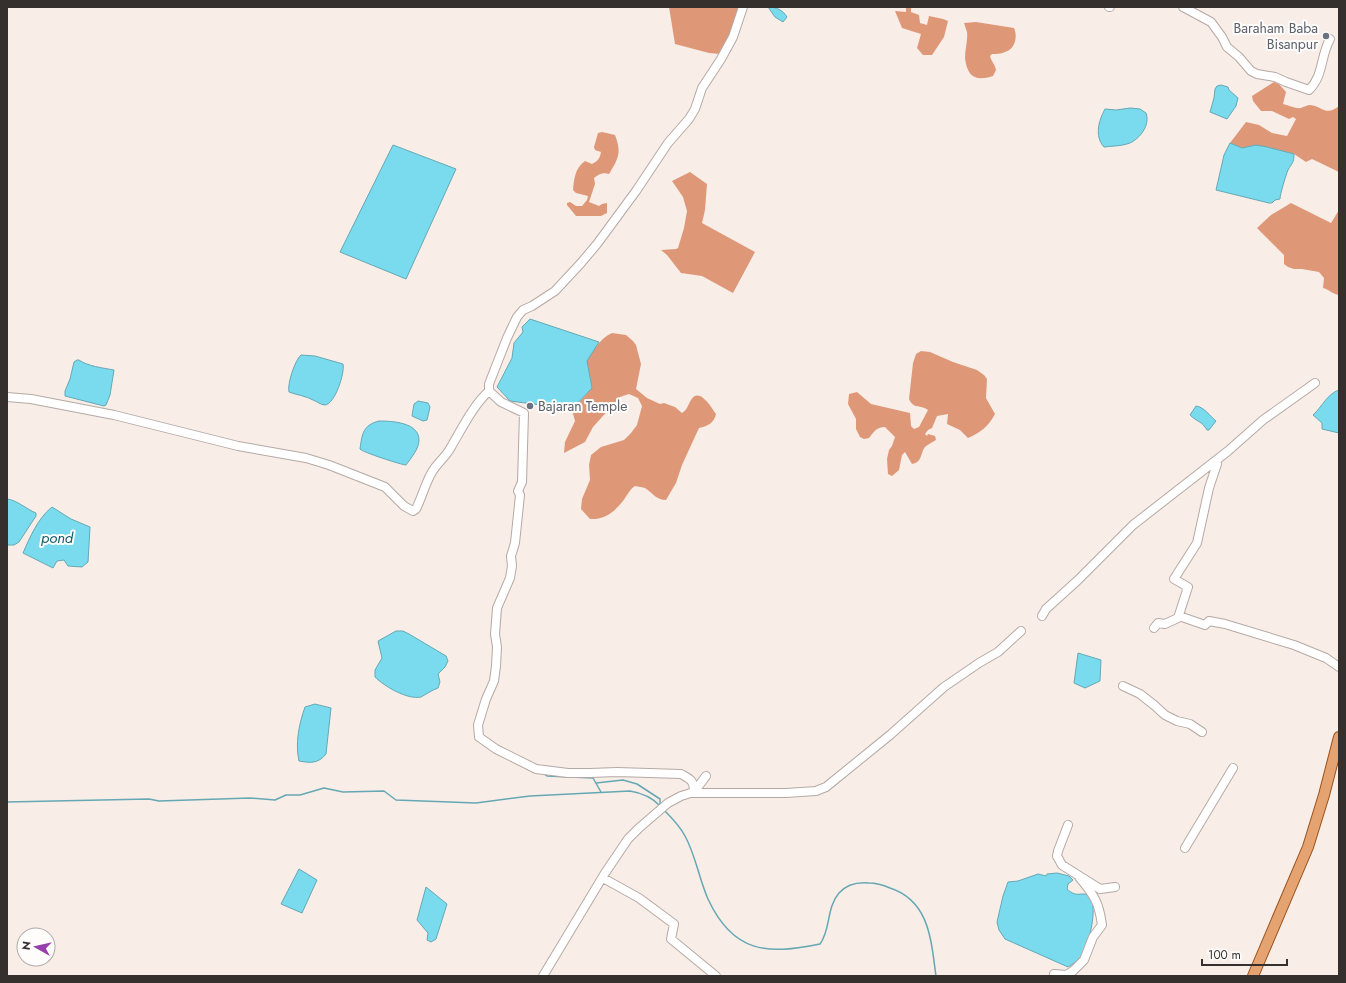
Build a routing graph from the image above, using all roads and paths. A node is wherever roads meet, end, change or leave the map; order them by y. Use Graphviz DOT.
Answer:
graph roads {
  1 [pos="743,7"];
  2 [pos="1183,7"];
  3 [pos="1330,39"];
  4 [pos="1315,383"];
  5 [pos="489,391"];
  6 [pos="7,397"];
  7 [pos="1217,464"];
  8 [pos="1042,616"];
  9 [pos="1179,616"];
  10 [pos="1154,628"];
  11 [pos="1021,631"];
  12 [pos="1339,667"];
  13 [pos="1123,686"];
  14 [pos="1202,732"];
  15 [pos="1339,737"];
  16 [pos="1232,768"];
  17 [pos="706,776"];
  18 [pos="692,792"];
  19 [pos="1068,825"];
  20 [pos="1185,848"];
  21 [pos="1079,877"];
  22 [pos="603,878"];
  23 [pos="1115,887"];
  24 [pos="1054,974"];
  25 [pos="543,976"];
  26 [pos="716,976"];
  27 [pos="1253,976"];
  1 -- 5 [label="street"];
  2 -- 3 [label="street"];
  4 -- 8 [label="street"];
  5 -- 6 [label="street"];
  5 -- 18 [label="street"];
  7 -- 9 [label="street"];
  9 -- 10 [label="street"];
  9 -- 12 [label="street"];
  11 -- 18 [label="street"];
  13 -- 14 [label="street"];
  15 -- 27 [label="main road"];
  16 -- 20 [label="street"];
  17 -- 18 [label="street"];
  18 -- 22 [label="street"];
  19 -- 21 [label="street"];
  21 -- 23 [label="street"];
  21 -- 24 [label="street"];
  22 -- 25 [label="street"];
  22 -- 26 [label="street"];
}
